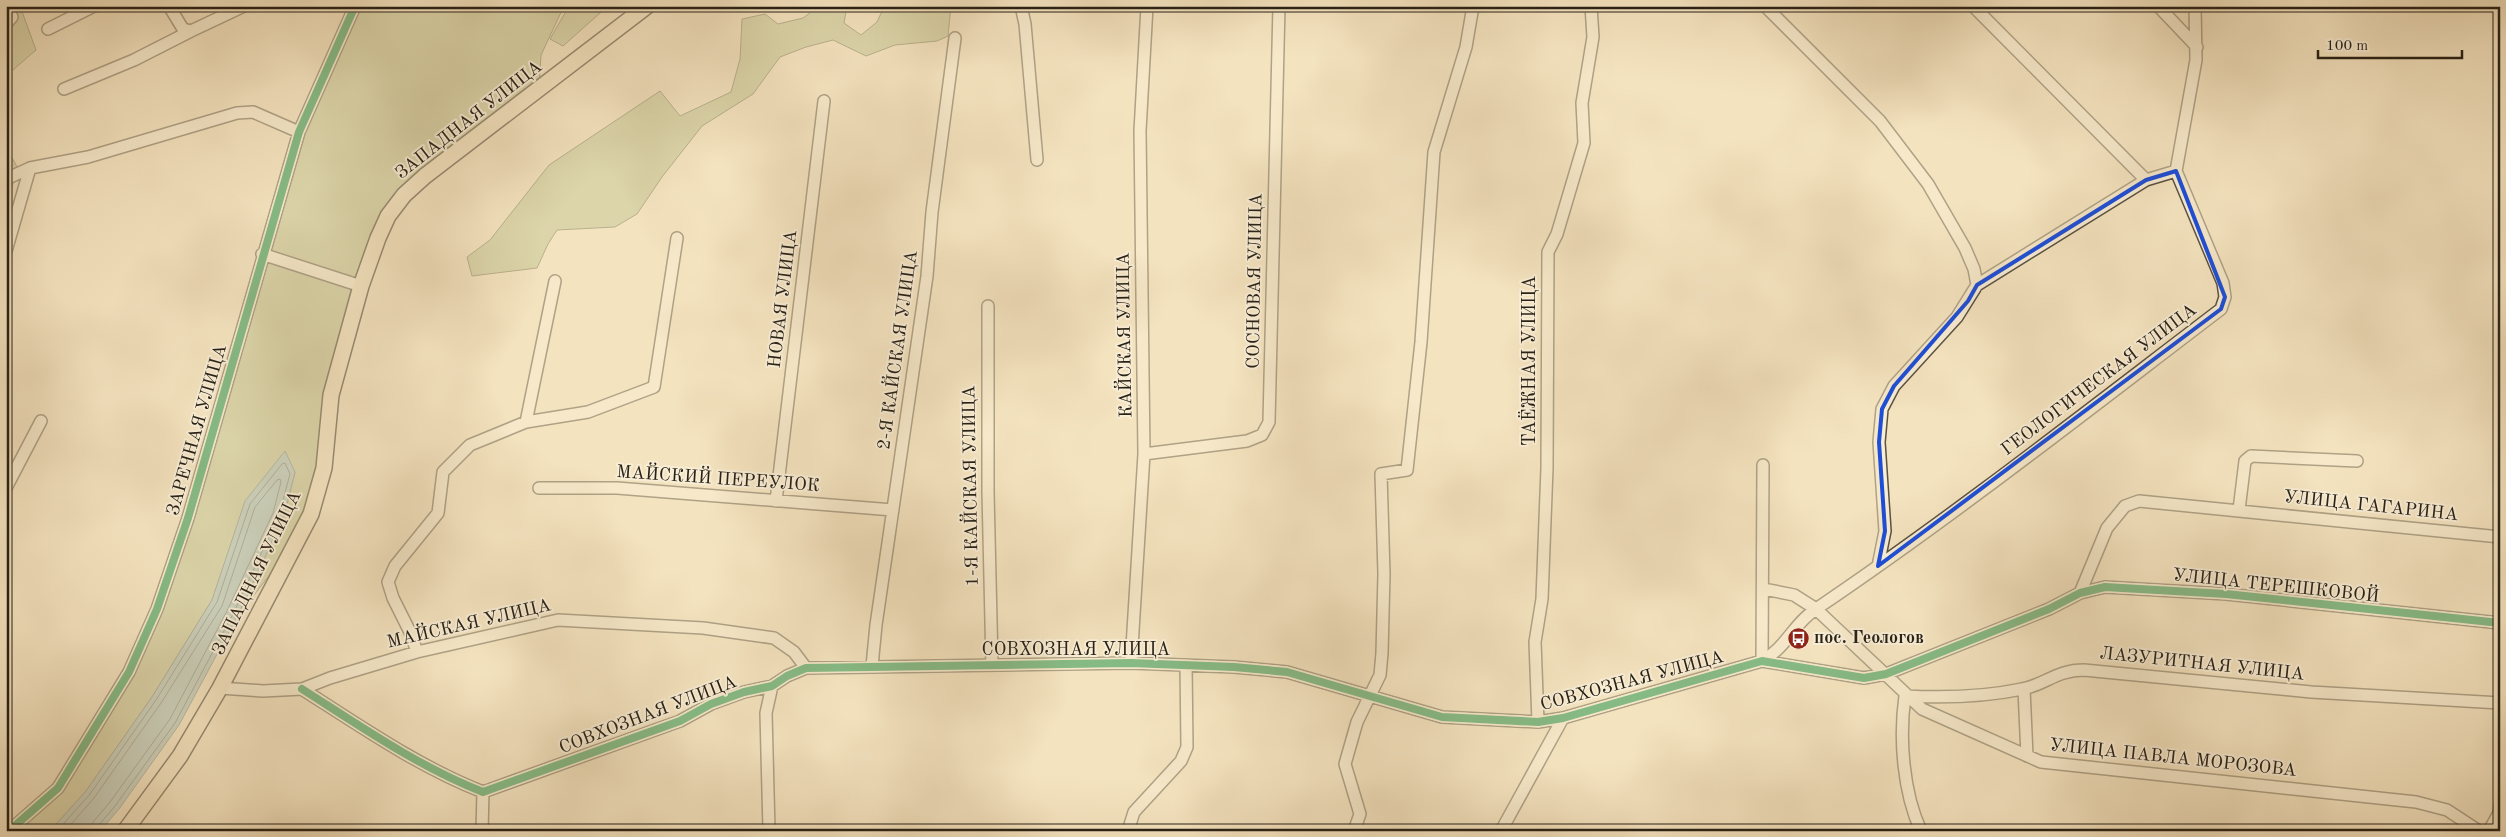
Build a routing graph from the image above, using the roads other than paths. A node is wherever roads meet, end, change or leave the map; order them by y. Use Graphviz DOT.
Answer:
graph roads {
  1 [pos="94,6"];
  2 [pos="169,6"];
  3 [pos="244,6"];
  4 [pos="355,6"];
  5 [pos="647,6"];
  6 [pos="1021,6"];
  7 [pos="1147,6"];
  8 [pos="1279,6"];
  9 [pos="1473,6"];
  10 [pos="1591,6"];
  11 [pos="1765,6"];
  12 [pos="1973,6"];
  13 [pos="2158,6"];
  14 [pos="2195,6"];
  15 [pos="48,29"];
  16 [pos="191,31"];
  17 [pos="955,38"];
  18 [pos="2196,47"];
  19 [pos="64,89"];
  20 [pos="824,101"];
  21 [pos="299,132"];
  22 [pos="1037,160"];
  23 [pos="30,168"];
  24 [pos="2176,171"];
  25 [pos="6,179"];
  26 [pos="2146,180"];
  27 [pos="677,238"];
  28 [pos="6,250"];
  29 [pos="262,254"];
  30 [pos="555,281"];
  31 [pos="1978,285"];
  32 [pos="361,286"];
  33 [pos="988,306"];
  34 [pos="41,421"];
  35 [pos="526,422"];
  36 [pos="1144,454"];
  37 [pos="2357,462"];
  38 [pos="1763,465"];
  39 [pos="6,488"];
  40 [pos="539,488"];
  41 [pos="776,501"];
  42 [pos="893,510"];
  43 [pos="2239,510"];
  44 [pos="2500,537"];
  45 [pos="1878,566"];
  46 [pos="1764,589"];
  47 [pos="2080,592"];
  48 [pos="1816,609"];
  49 [pos="2500,623"];
  50 [pos="417,652"];
  51 [pos="1762,661"];
  52 [pos="1131,663"];
  53 [pos="992,665"];
  54 [pos="1186,665"];
  55 [pos="872,666"];
  56 [pos="806,668"];
  57 [pos="1886,674"];
  58 [pos="772,686"];
  59 [pos="220,688"];
  60 [pos="302,689"];
  61 [pos="2024,689"];
  62 [pos="1372,695"];
  63 [pos="1906,696"];
  64 [pos="2500,703"];
  65 [pos="1564,718"];
  66 [pos="1538,722"];
  67 [pos="2027,756"];
  68 [pos="483,792"];
  69 [pos="2499,811"];
  70 [pos="9,831"];
  71 [pos="125,831"];
  72 [pos="482,831"];
  73 [pos="769,831"];
  74 [pos="1128,831"];
  75 [pos="1354,831"];
  76 [pos="1501,831"];
  77 [pos="1921,831"];
  78 [pos="2479,831"];
  79 [pos="2489,831"];
  1 -- 15 [label="street"];
  2 -- 16 [label="street"];
  3 -- 16 [label="street"];
  4 -- 21 [label="street, ЗАРЕЧНАЯ УЛИЦА"];
  5 -- 32 [label="main road, ЗАПАДНАЯ УЛИЦА"];
  6 -- 22 [label="street"];
  7 -- 36 [label="street, КАЙСКАЯ УЛИЦА"];
  8 -- 36 [label="street, СОСНОВАЯ УЛИЦА"];
  9 -- 62 [label="street"];
  10 -- 66 [label="street, ТАЁЖНАЯ УЛИЦА"];
  11 -- 31 [label="street"];
  12 -- 26 [label="street"];
  13 -- 18 [label="street"];
  14 -- 18 [label="street"];
  16 -- 19 [label="street"];
  17 -- 42 [label="street, 2-Я КАЙСКАЯ УЛИЦА"];
  18 -- 24 [label="street"];
  20 -- 41 [label="street, НОВАЯ УЛИЦА"];
  21 -- 23 [label="street"];
  21 -- 29 [label="street, ЗАРЕЧНАЯ УЛИЦА"];
  23 -- 25 [label="street"];
  23 -- 28 [label="street"];
  24 -- 26 [label="street"];
  24 -- 45 [label="street, ГЕОЛОГИЧЕСКАЯ УЛИЦА"];
  26 -- 31 [label="street"];
  27 -- 35 [label="street"];
  29 -- 32 [label="street"];
  29 -- 70 [label="street, ЗАРЕЧНАЯ УЛИЦА"];
  30 -- 35 [label="street"];
  31 -- 45 [label="street"];
  32 -- 59 [label="main road, ЗАПАДНАЯ УЛИЦА"];
  33 -- 53 [label="street, 1-Я КАЙСКАЯ УЛИЦА"];
  34 -- 39 [label="street"];
  35 -- 50 [label="street"];
  36 -- 52 [label="street, КАЙСКАЯ УЛИЦА"];
  37 -- 43 [label="street"];
  38 -- 46 [label="street"];
  40 -- 41 [label="street, МАЙСКИЙ ПЕРЕУЛОК"];
  41 -- 42 [label="street, МАЙСКИЙ ПЕРЕУЛОК"];
  42 -- 55 [label="street, 2-Я КАЙСКАЯ УЛИЦА"];
  43 -- 44 [label="street, УЛИЦА ГАГАРИНА"];
  43 -- 47 [label="street, УЛИЦА ГАГАРИНА"];
  45 -- 48 [label="street, ГЕОЛОГИЧЕСКАЯ УЛИЦА"];
  46 -- 48 [label="street, УЛИЦА ПАВЛА МОРОЗОВА"];
  46 -- 51 [label="street"];
  47 -- 49 [label="street, УЛИЦА ТЕРЕШКОВОЙ"];
  47 -- 57 [label="street, УЛИЦА ТЕРЕШКОВОЙ"];
  48 -- 51 [label="street, ГЕОЛОГИЧЕСКАЯ УЛИЦА"];
  48 -- 57 [label="street, УЛИЦА ПАВЛА МОРОЗОВА"];
  50 -- 56 [label="street, МАЙСКАЯ УЛИЦА"];
  50 -- 60 [label="street, МАЙСКАЯ УЛИЦА"];
  51 -- 57 [label="street, СОВХОЗНАЯ УЛИЦА"];
  51 -- 65 [label="street, СОВХОЗНАЯ УЛИЦА"];
  52 -- 53 [label="street, СОВХОЗНАЯ УЛИЦА"];
  52 -- 54 [label="street, СОВХОЗНАЯ УЛИЦА"];
  53 -- 55 [label="street, СОВХОЗНАЯ УЛИЦА"];
  54 -- 62 [label="street, СОВХОЗНАЯ УЛИЦА"];
  54 -- 74 [label="street"];
  55 -- 56 [label="street, СОВХОЗНАЯ УЛИЦА"];
  56 -- 58 [label="street, СОВХОЗНАЯ УЛИЦА"];
  57 -- 63 [label="street, УЛИЦА ПАВЛА МОРОЗОВА"];
  58 -- 68 [label="street, СОВХОЗНАЯ УЛИЦА"];
  58 -- 73 [label="street"];
  59 -- 60 [label="street, МАЙСКАЯ УЛИЦА"];
  59 -- 71 [label="main road, ЗАПАДНАЯ УЛИЦА"];
  60 -- 68 [label="street"];
  61 -- 63 [label="street, ЛАЗУРИТНАЯ УЛИЦА"];
  61 -- 64 [label="street, ЛАЗУРИТНАЯ УЛИЦА"];
  61 -- 67 [label="street"];
  62 -- 66 [label="street, СОВХОЗНАЯ УЛИЦА"];
  62 -- 75 [label="street"];
  63 -- 67 [label="street, УЛИЦА ПАВЛА МОРОЗОВА"];
  63 -- 77 [label="street"];
  65 -- 66 [label="street, СОВХОЗНАЯ УЛИЦА"];
  65 -- 76 [label="street"];
  67 -- 78 [label="street, УЛИЦА ПАВЛА МОРОЗОВА"];
  68 -- 72 [label="street"];
  69 -- 79 [label="street"];
}
